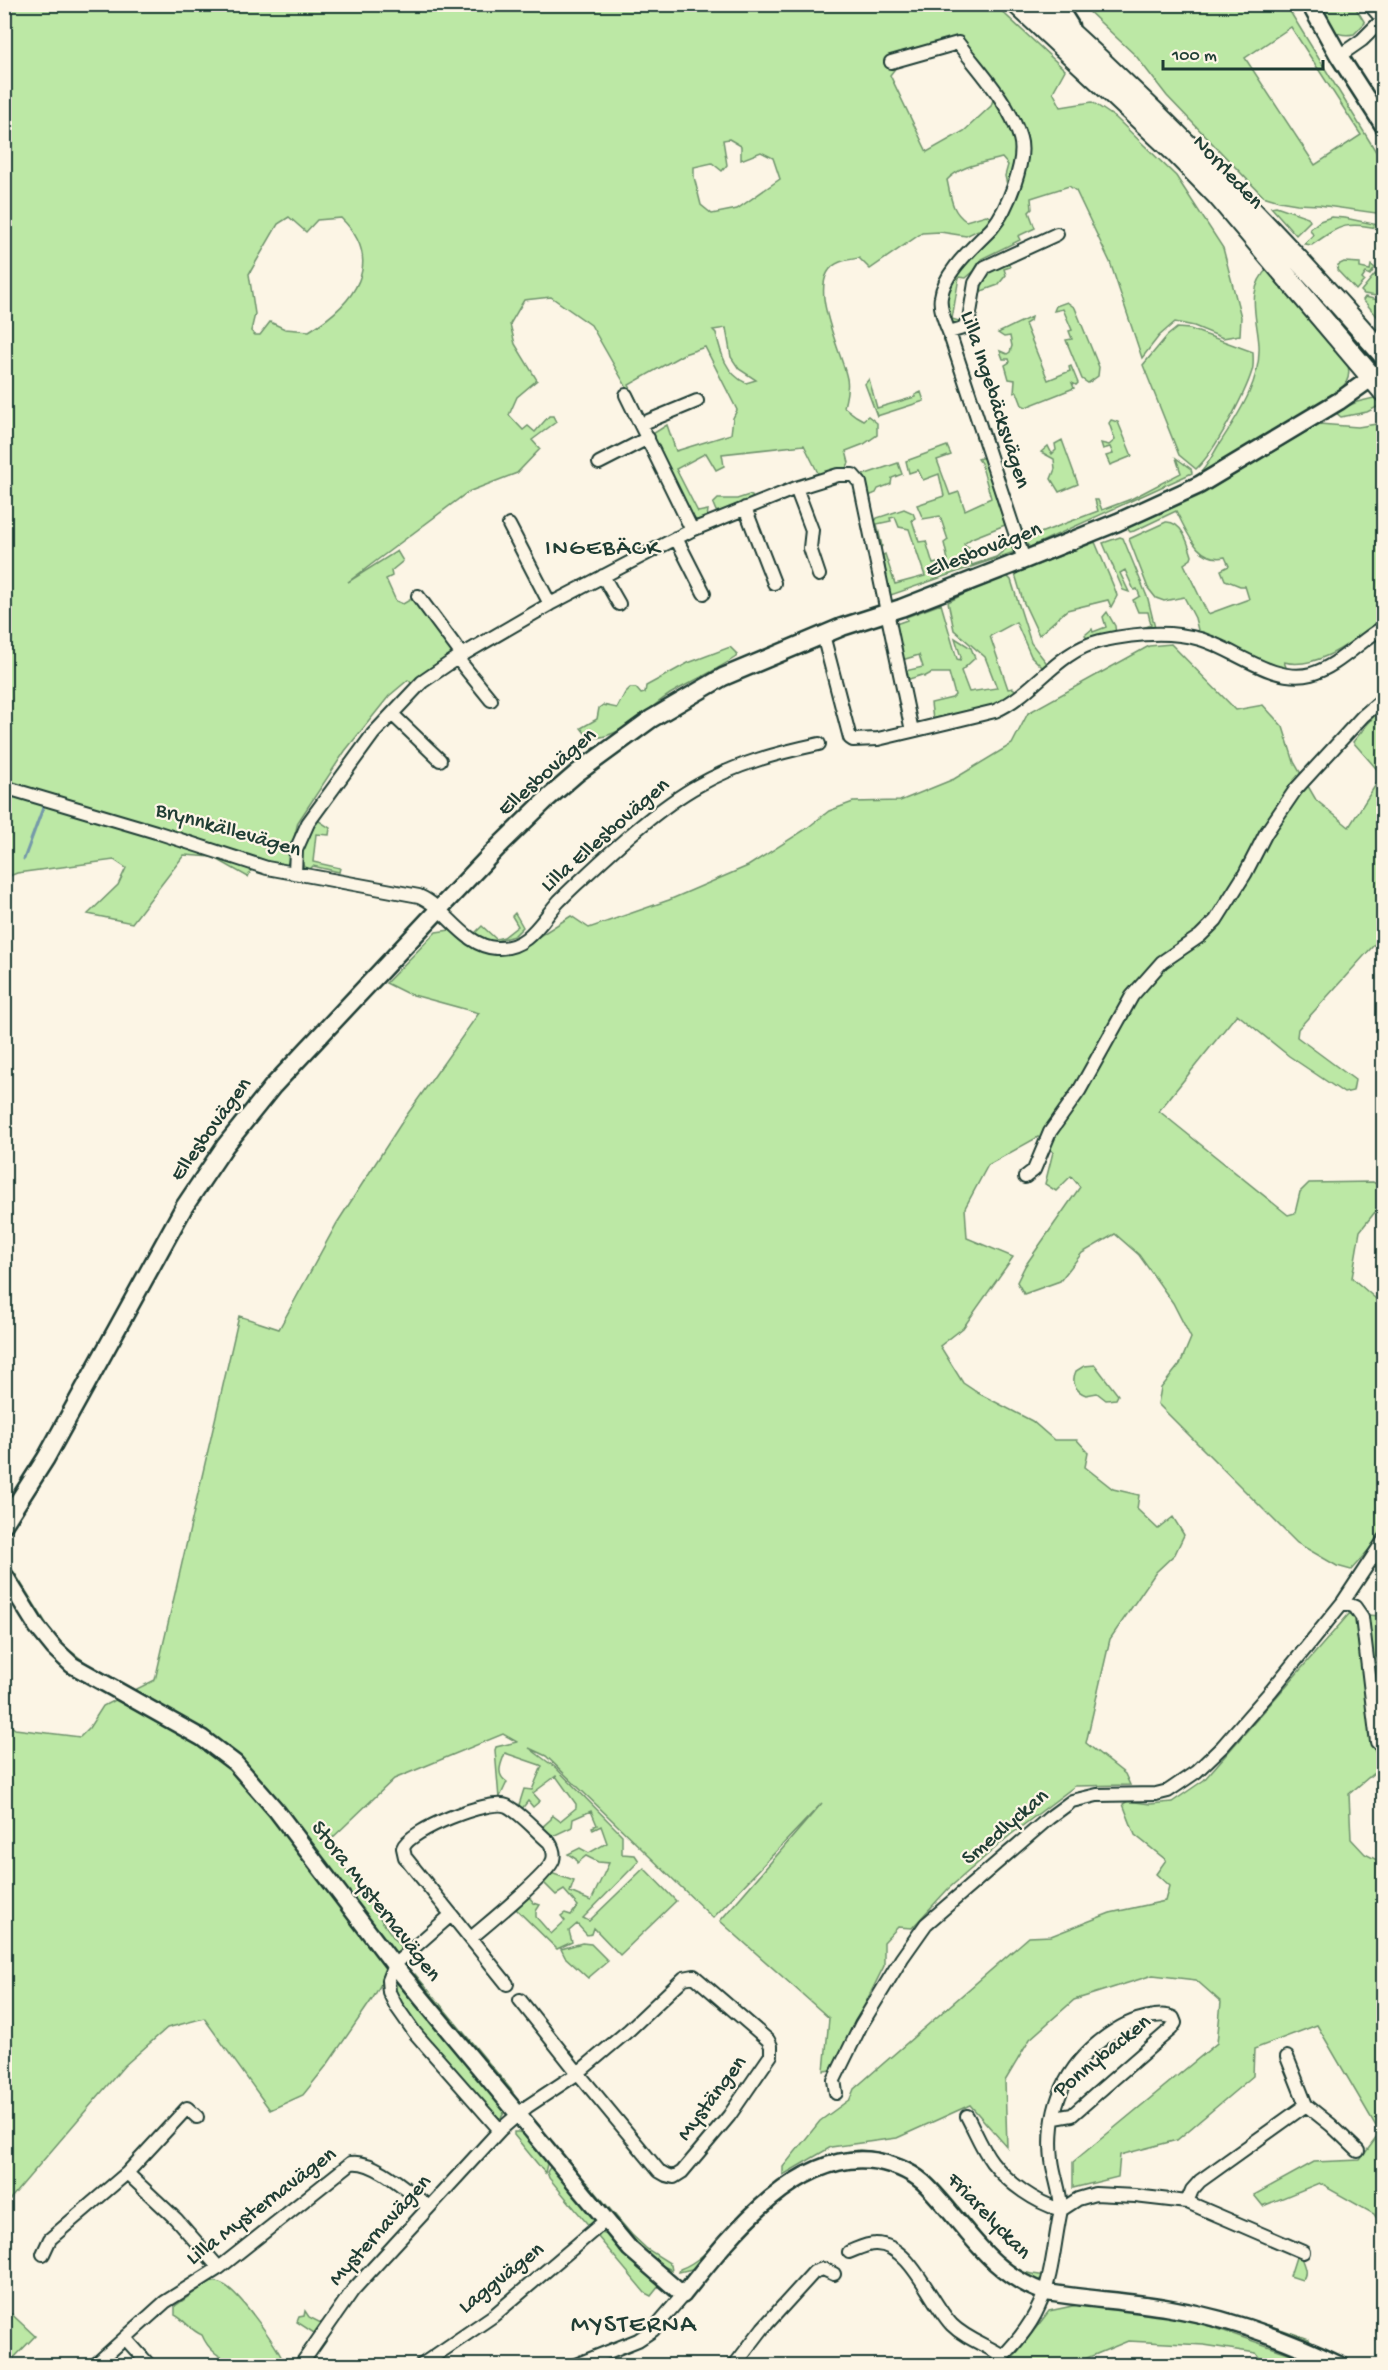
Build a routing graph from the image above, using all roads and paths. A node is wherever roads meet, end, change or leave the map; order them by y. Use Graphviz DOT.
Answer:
graph roads {
  1 [pos="1017,4"];
  2 [pos="1039,4"];
  3 [pos="1056,4"];
  4 [pos="1310,4"];
  5 [pos="1369,4"];
  6 [pos="1383,21"];
  7 [pos="1078,40"];
  8 [pos="1339,56"];
  9 [pos="891,62"];
  10 [pos="1383,126"];
  11 [pos="1057,234"];
  12 [pos="949,332"];
  13 [pos="1383,355"];
  14 [pos="1380,380"];
  15 [pos="626,395"];
  16 [pos="697,401"];
  17 [pos="641,424"];
  18 [pos="648,438"];
  19 [pos="599,463"];
  20 [pos="795,488"];
  21 [pos="745,508"];
  22 [pos="509,525"];
  23 [pos="692,530"];
  24 [pos="676,538"];
  25 [pos="1024,560"];
  26 [pos="819,575"];
  27 [pos="603,576"];
  28 [pos="774,583"];
  29 [pos="704,593"];
  30 [pos="418,596"];
  31 [pos="619,603"];
  32 [pos="550,604"];
  33 [pos="886,612"];
  34 [pos="1383,627"];
  35 [pos="823,635"];
  36 [pos="460,657"];
  37 [pos="1383,698"];
  38 [pos="491,700"];
  39 [pos="392,714"];
  40 [pos="912,731"];
  41 [pos="819,744"];
  42 [pos="440,760"];
  43 [pos="4,787"];
  44 [pos="295,873"];
  45 [pos="439,909"];
  46 [pos="1025,1177"];
  47 [pos="4,1524"];
  48 [pos="1383,1540"];
  49 [pos="4,1574"];
  50 [pos="1343,1602"];
  51 [pos="1383,1748"];
  52 [pos="451,1914"];
  53 [pos="471,1938"];
  54 [pos="394,1965"];
  55 [pos="507,1983"];
  56 [pos="520,2000"];
  57 [pos="1287,2057"];
  58 [pos="578,2073"];
  59 [pos="836,2093"];
  60 [pos="1306,2105"];
  61 [pos="518,2114"];
  62 [pos="197,2116"];
  63 [pos="968,2116"];
  64 [pos="1055,2118"];
  65 [pos="500,2130"];
  66 [pos="1358,2151"];
  67 [pos="127,2173"];
  68 [pos="1187,2202"];
  69 [pos="429,2207"];
  70 [pos="1061,2210"];
  71 [pos="606,2220"];
  72 [pos="849,2252"];
  73 [pos="1303,2252"];
  74 [pos="43,2254"];
  75 [pos="219,2268"];
  76 [pos="834,2274"];
  77 [pos="1044,2292"];
  78 [pos="683,2295"];
  79 [pos="125,2338"];
  80 [pos="999,2361"];
  81 [pos="94,2366"];
  82 [pos="150,2366"];
  83 [pos="300,2366"];
  84 [pos="420,2366"];
  85 [pos="573,2366"];
  86 [pos="734,2366"];
  87 [pos="1342,2366"];
  1 -- 14 [label="highway, Norrleden"];
  2 -- 7 [label="highway, Norrleden"];
  3 -- 7 [label="main road"];
  4 -- 8 [label="main road"];
  5 -- 6 [label="street"];
  6 -- 8 [label="street"];
  7 -- 13 [label="highway, Norrleden"];
  8 -- 10 [label="main road"];
  9 -- 12 [label="street, Lilla Ingebäcksvägen"];
  11 -- 12 [label="street"];
  12 -- 25 [label="street, Lilla Ingebäcksvägen"];
  14 -- 25 [label="main road, Ellesbovägen"];
  15 -- 17 [label="street"];
  16 -- 17 [label="street"];
  17 -- 18 [label="street"];
  18 -- 19 [label="street"];
  18 -- 23 [label="street"];
  20 -- 21 [label="street"];
  20 -- 26 [label="street"];
  20 -- 33 [label="street"];
  21 -- 23 [label="street"];
  21 -- 28 [label="street"];
  22 -- 32 [label="street"];
  23 -- 24 [label="street"];
  24 -- 27 [label="street"];
  24 -- 29 [label="street"];
  25 -- 33 [label="main road, Ellesbovägen"];
  27 -- 31 [label="street"];
  27 -- 32 [label="street"];
  30 -- 36 [label="street"];
  32 -- 36 [label="street"];
  33 -- 35 [label="main road, Ellesbovägen"];
  33 -- 40 [label="street"];
  34 -- 40 [label="street"];
  35 -- 40 [label="street"];
  35 -- 45 [label="main road, Ellesbovägen"];
  36 -- 38 [label="street"];
  36 -- 39 [label="street"];
  37 -- 46 [label="street"];
  39 -- 42 [label="street"];
  39 -- 44 [label="street"];
  41 -- 45 [label="street, Lilla Ellesbovägen"];
  43 -- 44 [label="street, Brynnkällevägen"];
  44 -- 45 [label="street, Brynnkällevägen"];
  45 -- 47 [label="main road, Ellesbovägen"];
  48 -- 50 [label="street, Smedlyckan"];
  49 -- 54 [label="street, Stora Mysternavägen"];
  50 -- 51 [label="street"];
  50 -- 59 [label="street, Smedlyckan"];
  52 -- 53 [label="street"];
  52 -- 53 [label="street"];
  52 -- 54 [label="street"];
  53 -- 55 [label="street"];
  54 -- 61 [label="street, Stora Mysternavägen"];
  54 -- 65 [label="street"];
  56 -- 58 [label="street, Mystängen"];
  57 -- 60 [label="street"];
  58 -- 58 [label="street, Mystängen"];
  58 -- 61 [label="street, Mystängen"];
  60 -- 66 [label="street"];
  60 -- 68 [label="street"];
  61 -- 65 [label="street, Mysternavägen"];
  61 -- 71 [label="street, Stora Mysternavägen"];
  62 -- 67 [label="street"];
  63 -- 70 [label="street"];
  64 -- 64 [label="street, Ponnybacken"];
  64 -- 70 [label="street, Ponnybacken"];
  65 -- 69 [label="street, Mysternavägen"];
  67 -- 74 [label="street"];
  67 -- 75 [label="street"];
  68 -- 70 [label="street"];
  68 -- 73 [label="street"];
  69 -- 75 [label="street, Lilla Mysternavägen"];
  69 -- 83 [label="street, Mysternavägen"];
  70 -- 77 [label="street, Ponnybacken"];
  71 -- 78 [label="street, Stora Mysternavägen"];
  71 -- 84 [label="street, Laggvägen"];
  72 -- 80 [label="street"];
  75 -- 79 [label="street, Lilla Mysternavägen"];
  76 -- 86 [label="street"];
  77 -- 78 [label="street, Friarelyckan"];
  77 -- 80 [label="street, Ponnybacken"];
  77 -- 87 [label="street, Friarelyckan"];
  78 -- 85 [label="street"];
  79 -- 81 [label="street, Lilla Mysternavägen"];
  79 -- 82 [label="street"];
}
